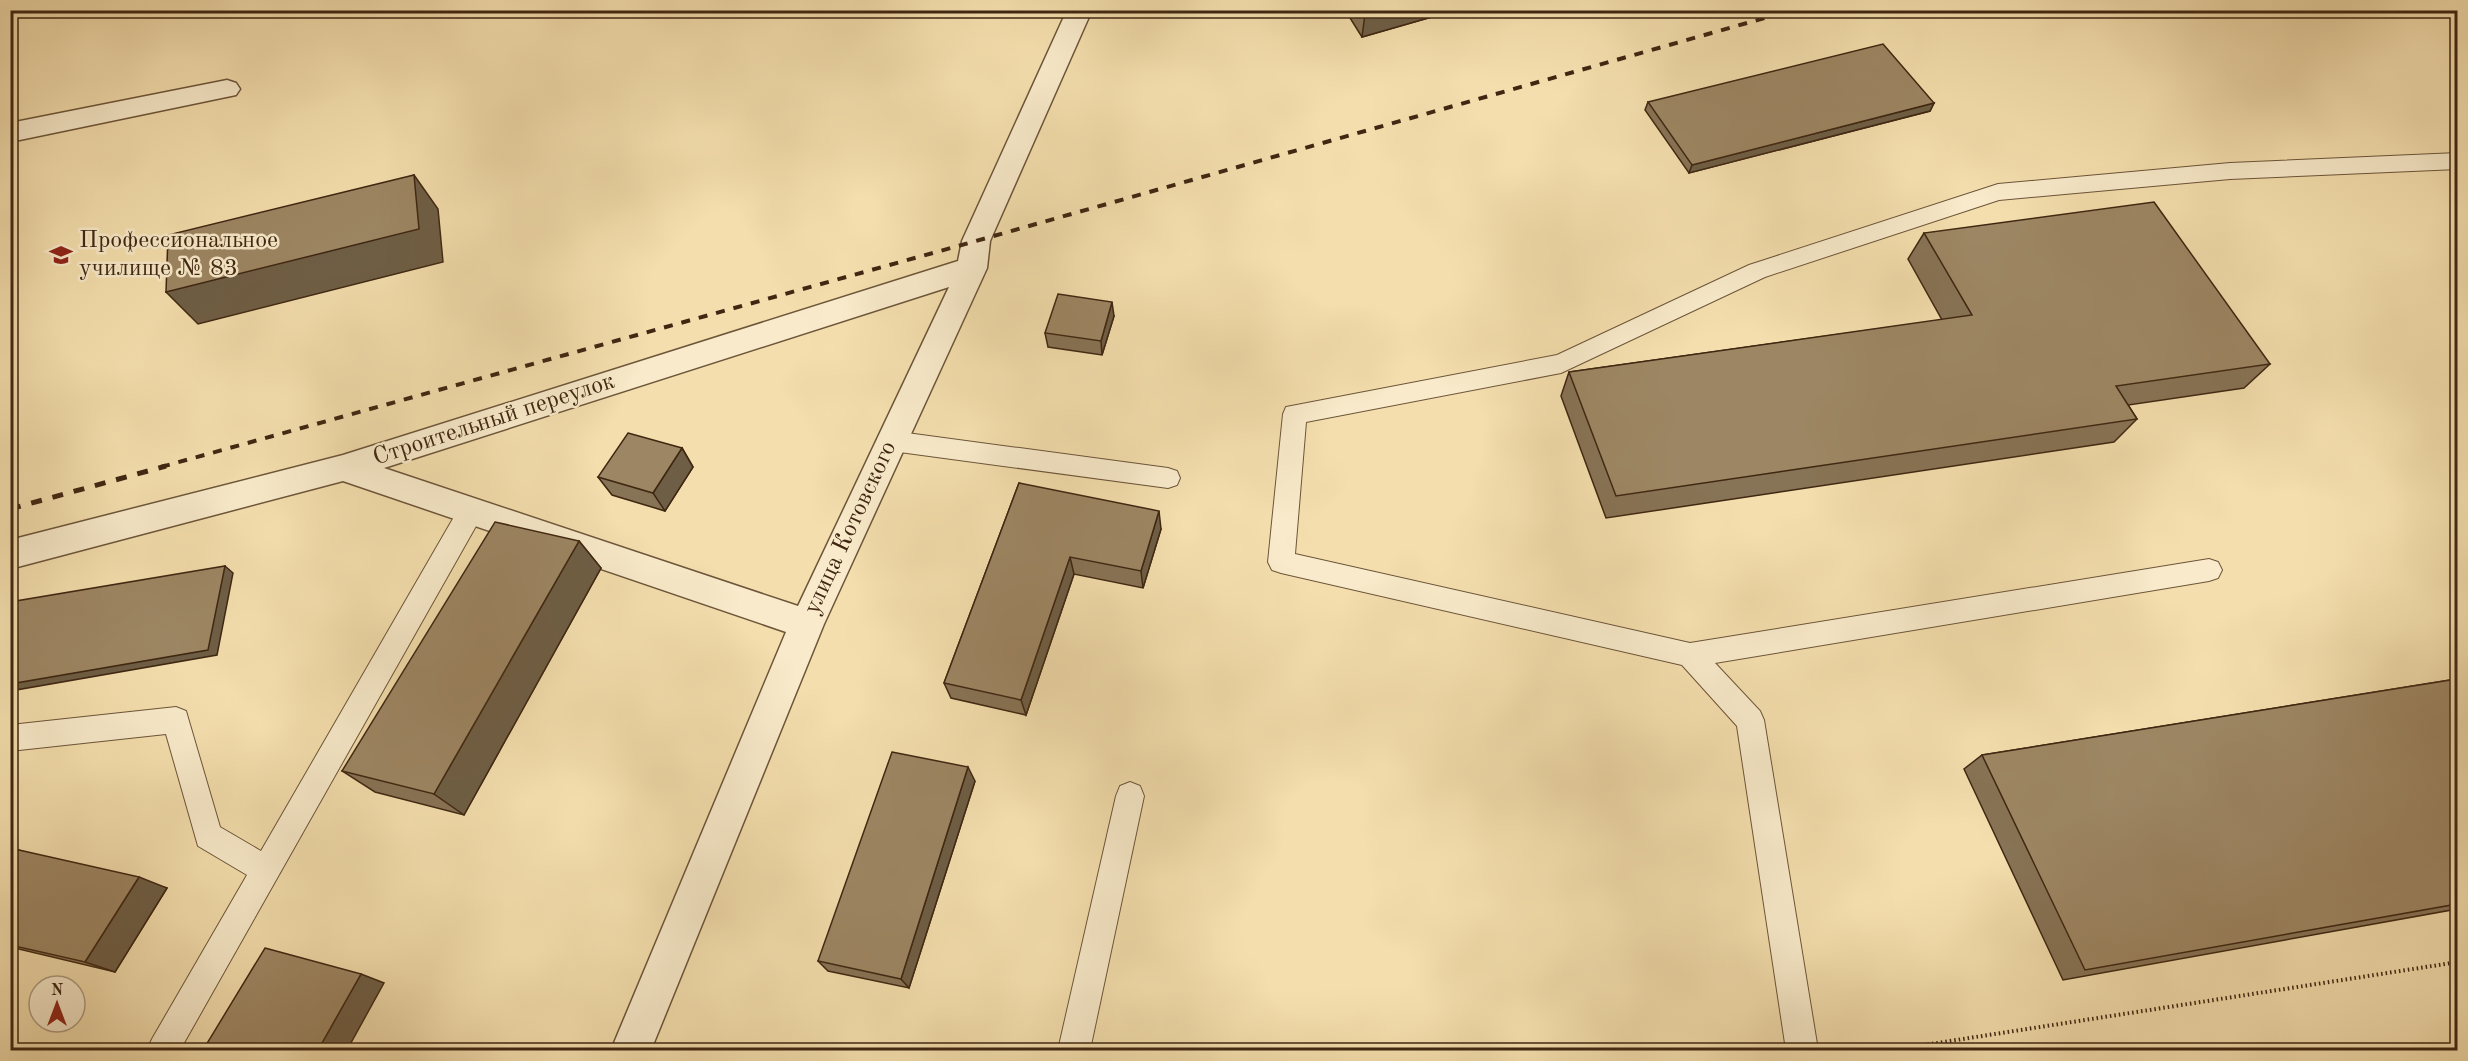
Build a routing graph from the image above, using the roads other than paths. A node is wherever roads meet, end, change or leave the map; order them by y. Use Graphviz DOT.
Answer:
graph roads {
  1 [pos="1080,10"];
  2 [pos="227,89"];
  3 [pos="10,133"];
  4 [pos="2457,161"];
  5 [pos="972,268"];
  6 [pos="891,441"];
  7 [pos="343,468"];
  8 [pos="1168,478"];
  9 [pos="471,511"];
  10 [pos="10,555"];
  11 [pos="2209,570"];
  12 [pos="807,624"];
  13 [pos="1690,656"];
  14 [pos="10,738"];
  15 [pos="1130,796"];
  16 [pos="266,870"];
  17 [pos="163,1050"];
  18 [pos="632,1050"];
  19 [pos="1074,1050"];
  20 [pos="1802,1050"];
  1 -- 5 [label="street, улица Котовского"];
  2 -- 3 [label="street"];
  4 -- 13 [label="lane"];
  5 -- 6 [label="street, улица Котовского"];
  5 -- 7 [label="street, Строительный переулок"];
  6 -- 8 [label="lane"];
  6 -- 12 [label="street, улица Котовского"];
  7 -- 9 [label="street"];
  7 -- 10 [label="street, Строительный переулок"];
  9 -- 12 [label="street"];
  9 -- 16 [label="lane"];
  11 -- 13 [label="lane"];
  12 -- 18 [label="street, улица Котовского"];
  13 -- 20 [label="lane"];
  14 -- 16 [label="lane"];
  15 -- 19 [label="lane"];
  16 -- 17 [label="lane"];
}
